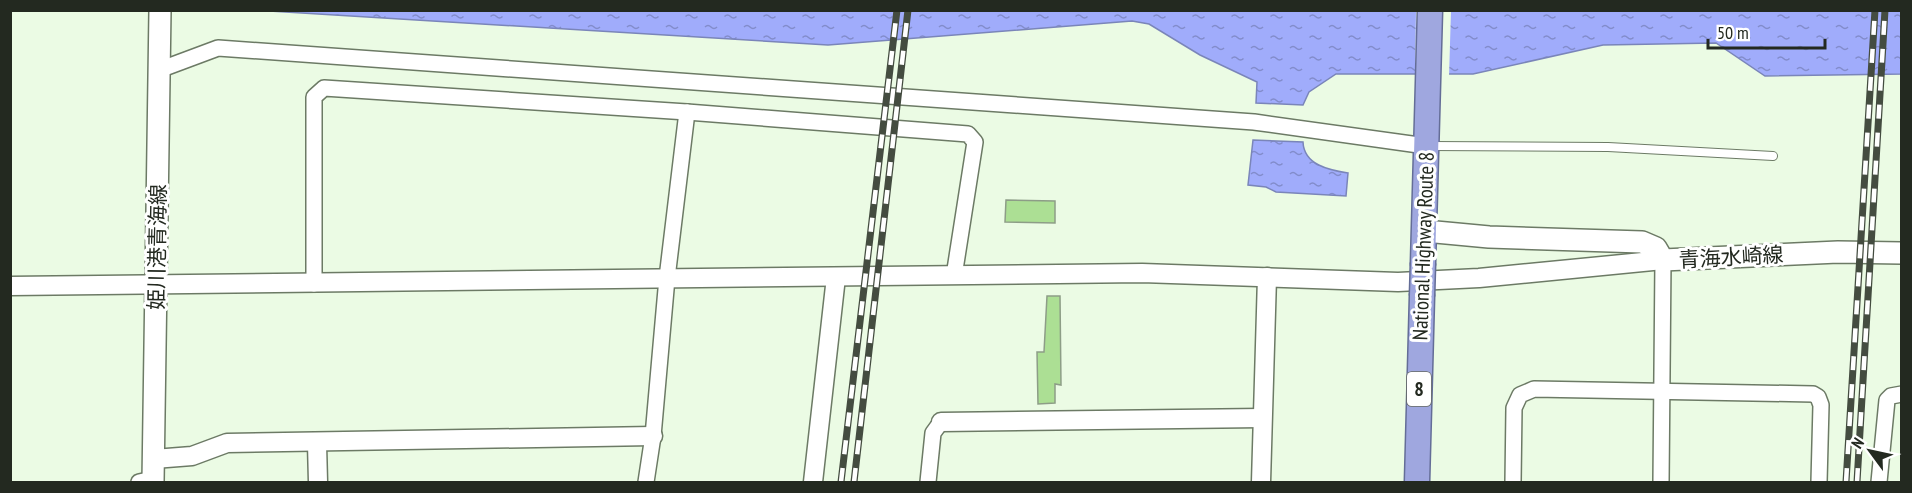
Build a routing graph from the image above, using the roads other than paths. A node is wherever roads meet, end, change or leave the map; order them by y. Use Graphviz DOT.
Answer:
graph roads {
  1 [pos="160,10"];
  2 [pos="1430,10"];
  3 [pos="159,70"];
  4 [pos="687,112"];
  5 [pos="1427,147"];
  6 [pos="1773,156"];
  7 [pos="1425,219"];
  8 [pos="1902,253"];
  9 [pos="1663,260"];
  10 [pos="954,276"];
  11 [pos="836,277"];
  12 [pos="1268,277"];
  13 [pos="667,278"];
  14 [pos="157,284"];
  15 [pos="314,284"];
  16 [pos="10,286"];
  17 [pos="1661,390"];
  18 [pos="1902,394"];
  19 [pos="1262,418"];
  20 [pos="941,422"];
  21 [pos="653,436"];
  22 [pos="316,444"];
  23 [pos="150,476"];
  24 [pos="318,483"];
  25 [pos="646,483"];
  26 [pos="813,483"];
  27 [pos="928,483"];
  28 [pos="1261,483"];
  29 [pos="1417,483"];
  30 [pos="1514,483"];
  31 [pos="1662,483"];
  32 [pos="1819,483"];
  33 [pos="1879,483"];
  1 -- 3 [label="main road, 姫川港青海線"];
  2 -- 5 [label="highway, National Highway Route 8 / 8"];
  3 -- 5 [label="street"];
  3 -- 14 [label="main road, 姫川港青海線"];
  4 -- 10 [label="street"];
  4 -- 13 [label="street"];
  4 -- 15 [label="street"];
  5 -- 6 [label="lane"];
  5 -- 7 [label="highway, National Highway Route 8 / 8"];
  7 -- 9 [label="main road, 青海水崎線"];
  7 -- 29 [label="highway, National Highway Route 8 / 8, bridge"];
  8 -- 9 [label="main road, 青海水崎線"];
  9 -- 12 [label="street"];
  9 -- 17 [label="street"];
  10 -- 11 [label="street"];
  10 -- 12 [label="street"];
  11 -- 13 [label="street"];
  11 -- 26 [label="street"];
  12 -- 19 [label="street"];
  13 -- 15 [label="street"];
  13 -- 21 [label="street"];
  14 -- 15 [label="street"];
  14 -- 16 [label="street"];
  14 -- 23 [label="main road, 姫川港青海線"];
  17 -- 30 [label="street"];
  17 -- 31 [label="street"];
  17 -- 32 [label="street"];
  18 -- 33 [label="street"];
  19 -- 20 [label="street"];
  19 -- 28 [label="street"];
  20 -- 27 [label="street"];
  21 -- 22 [label="street"];
  21 -- 25 [label="street"];
  22 -- 23 [label="street"];
  22 -- 24 [label="street"];
}
